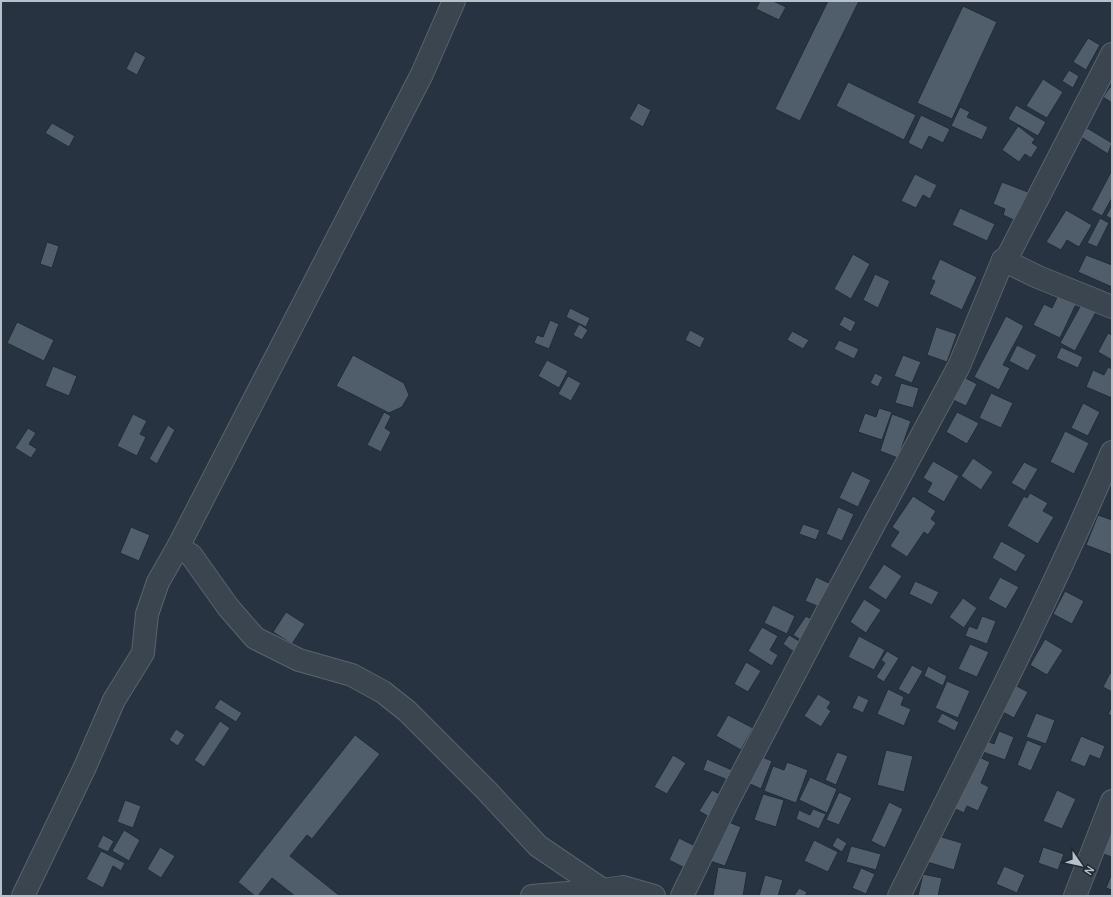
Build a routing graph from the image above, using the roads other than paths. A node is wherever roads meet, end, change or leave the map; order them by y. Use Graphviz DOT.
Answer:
graph roads {
  1 [pos="454,1"];
  2 [pos="1112,54"];
  3 [pos="1003,260"];
  4 [pos="1112,307"];
  5 [pos="1112,452"];
  6 [pos="178,548"];
  7 [pos="1112,801"];
  8 [pos="603,890"];
  9 [pos="23,896"];
  10 [pos="532,896"];
  11 [pos="654,896"];
  12 [pos="682,896"];
  13 [pos="899,896"];
  14 [pos="1075,896"];
  1 -- 6 [label="street"];
  2 -- 3 [label="street"];
  3 -- 4 [label="street"];
  3 -- 12 [label="street"];
  5 -- 13 [label="street"];
  6 -- 8 [label="street"];
  6 -- 9 [label="street"];
  7 -- 14 [label="street"];
  8 -- 10 [label="street"];
  8 -- 11 [label="street"];
}
